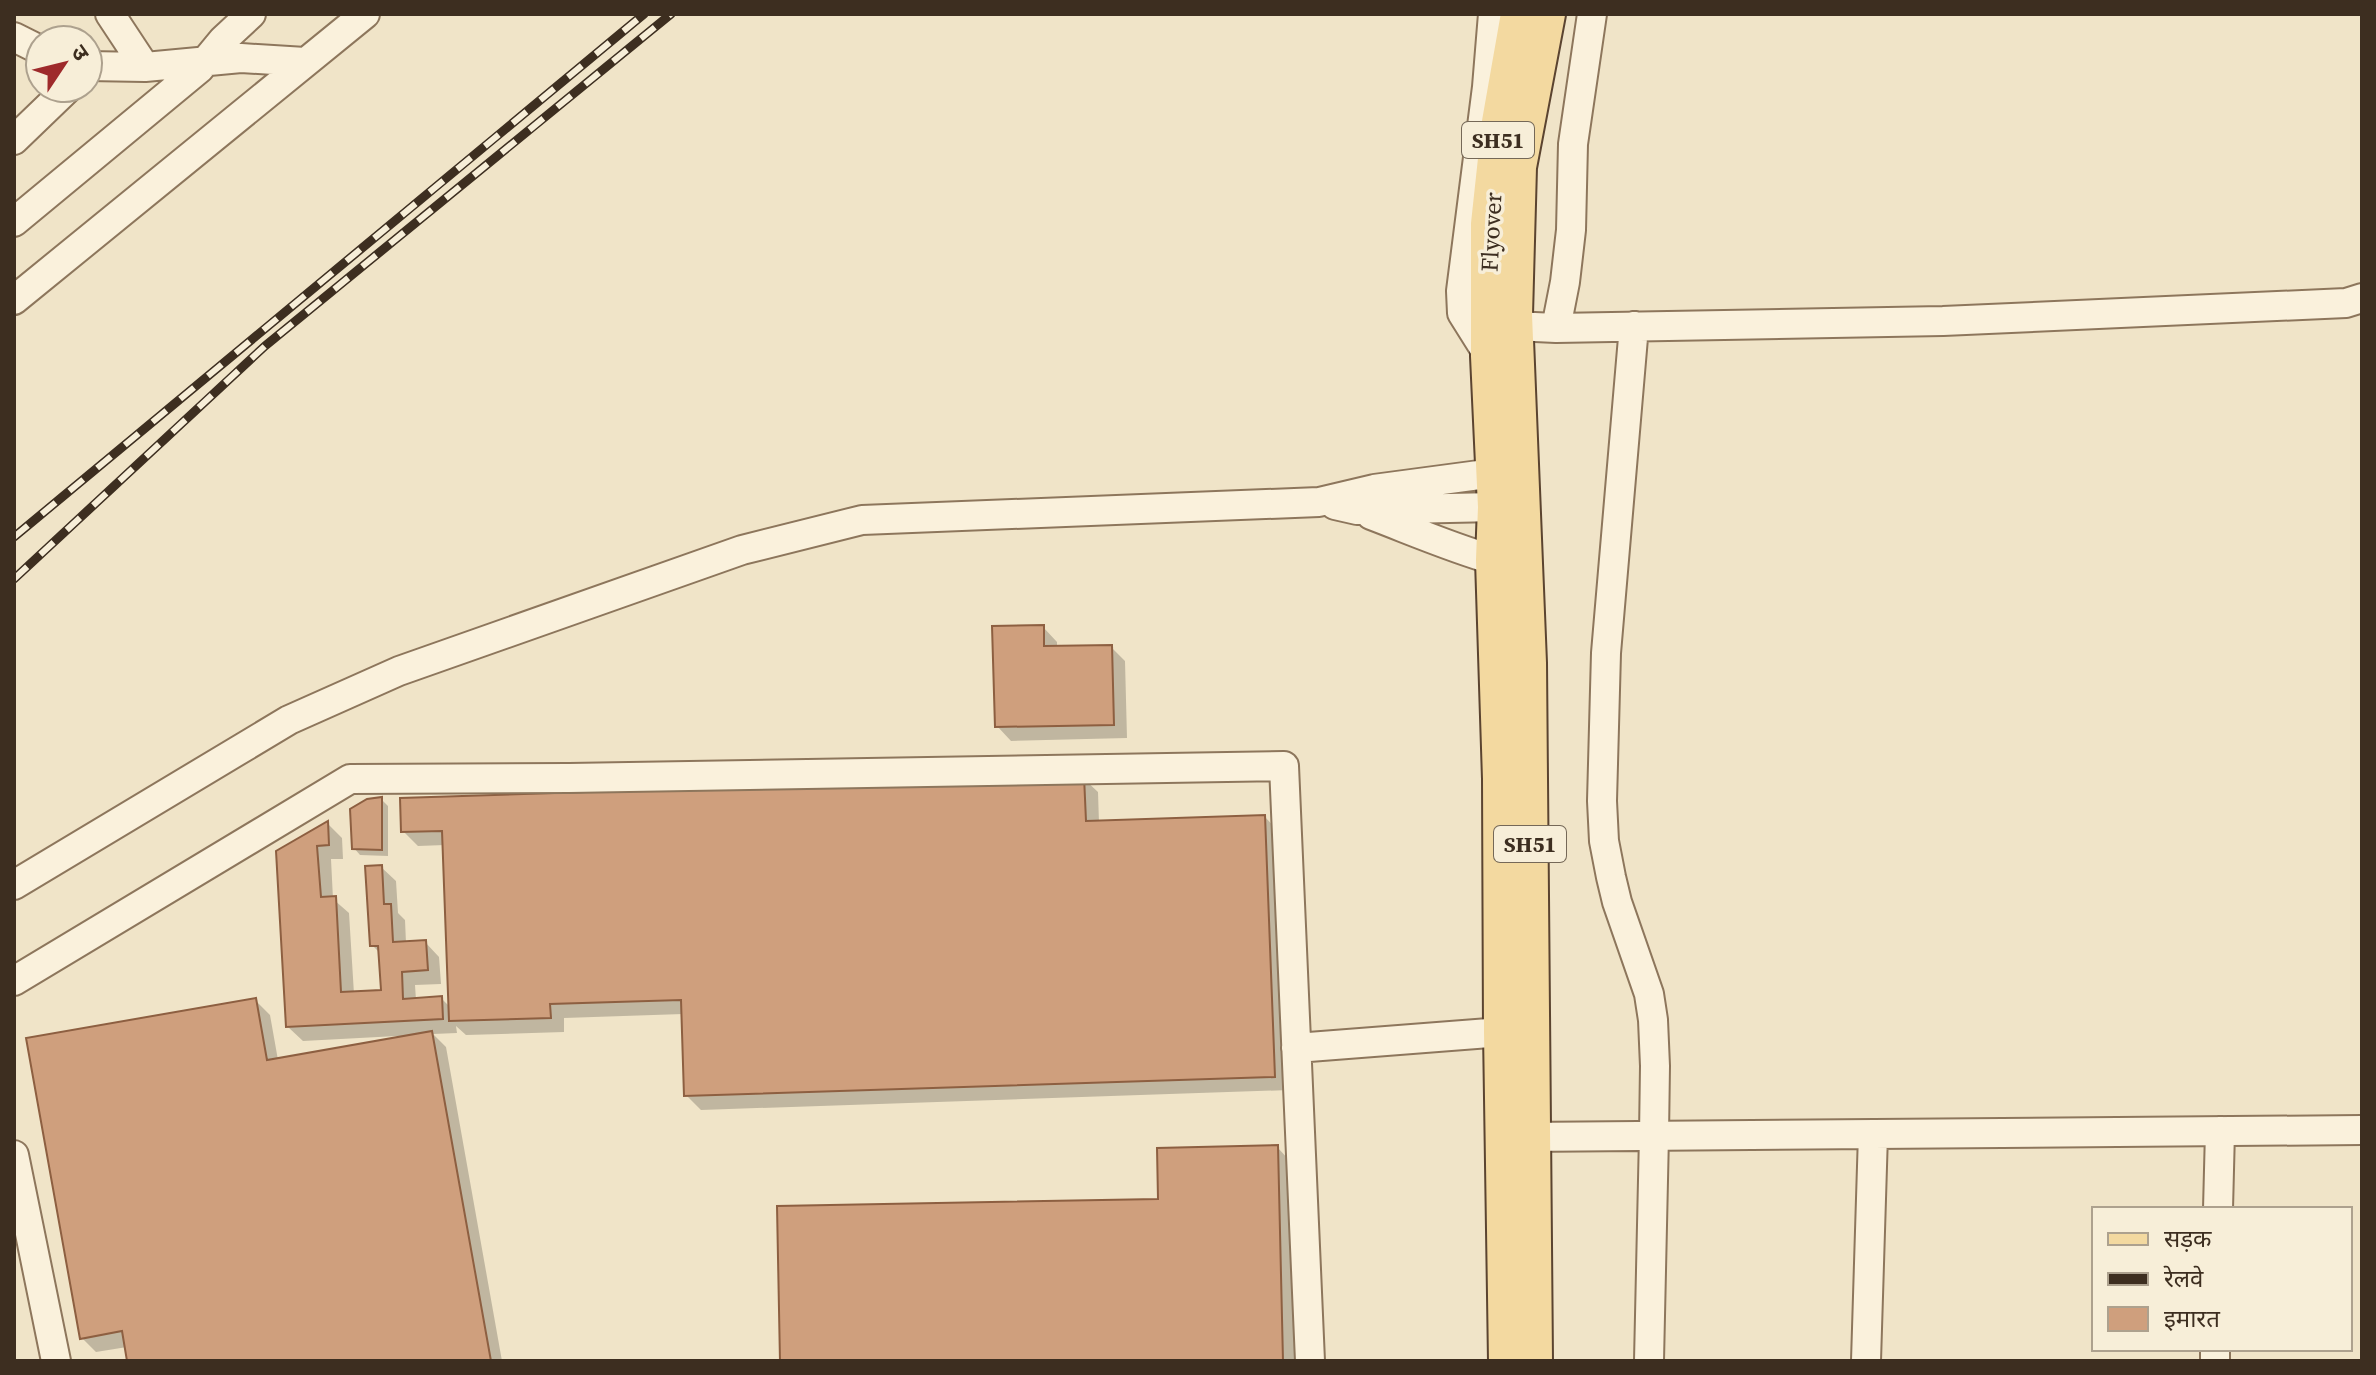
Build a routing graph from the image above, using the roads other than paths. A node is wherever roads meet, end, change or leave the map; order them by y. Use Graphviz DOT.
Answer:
graph roads {
  1 [pos="251,14"];
  2 [pos="365,14"];
  3 [pos="1493,14"];
  4 [pos="1519,14"];
  5 [pos="1547,14"];
  6 [pos="1592,14"];
  7 [pos="118,17"];
  8 [pos="208,60"];
  9 [pos="305,62"];
  10 [pos="104,67"];
  11 [pos="145,67"];
  12 [pos="51,104"];
  13 [pos="14,140"];
  14 [pos="14,222"];
  15 [pos="2362,298"];
  16 [pos="14,300"];
  17 [pos="1514,326"];
  18 [pos="1634,326"];
  19 [pos="1556,328"];
  20 [pos="1489,356"];
  21 [pos="1495,490"];
  22 [pos="1319,502"];
  23 [pos="1357,510"];
  24 [pos="1494,560"];
  25 [pos="14,885"];
  26 [pos="14,981"];
  27 [pos="1502,1032"];
  28 [pos="1296,1048"];
  29 [pos="2362,1130"];
  30 [pos="2220,1131"];
  31 [pos="1873,1134"];
  32 [pos="1654,1135"];
  33 [pos="1519,1137"];
  34 [pos="14,1155"];
  35 [pos="2218,1207"];
  36 [pos="56,1361"];
  37 [pos="1310,1361"];
  38 [pos="1507,1361"];
  39 [pos="1534,1361"];
  40 [pos="1649,1361"];
  41 [pos="1866,1361"];
  1 -- 8 [label="street"];
  2 -- 9 [label="street"];
  3 -- 20 [label="street"];
  4 -- 20 [label="main road, Flyover / SH51"];
  5 -- 17 [label="main road, Flyover / SH51"];
  6 -- 19 [label="street"];
  7 -- 11 [label="street"];
  8 -- 9 [label="street"];
  8 -- 11 [label="street"];
  8 -- 14 [label="street"];
  9 -- 16 [label="street"];
  10 -- 11 [label="street"];
  12 -- 13 [label="street"];
  15 -- 18 [label="street"];
  17 -- 19 [label="street"];
  17 -- 33 [label="main road, SH51"];
  18 -- 19 [label="street"];
  18 -- 32 [label="street"];
  20 -- 21 [label="main road, SH51"];
  21 -- 22 [label="street"];
  21 -- 23 [label="street"];
  21 -- 24 [label="main road, SH51"];
  22 -- 23 [label="street"];
  22 -- 25 [label="street"];
  23 -- 24 [label="street"];
  24 -- 27 [label="main road, SH51"];
  26 -- 28 [label="street"];
  27 -- 28 [label="street"];
  27 -- 33 [label="main road, SH51"];
  28 -- 37 [label="street"];
  29 -- 30 [label="street"];
  30 -- 31 [label="street"];
  30 -- 35 [label="street"];
  31 -- 32 [label="street"];
  31 -- 41 [label="street"];
  32 -- 33 [label="street"];
  32 -- 40 [label="street"];
  33 -- 38 [label="main road, SH51"];
  33 -- 39 [label="main road, SH51"];
  34 -- 36 [label="street"];
}
